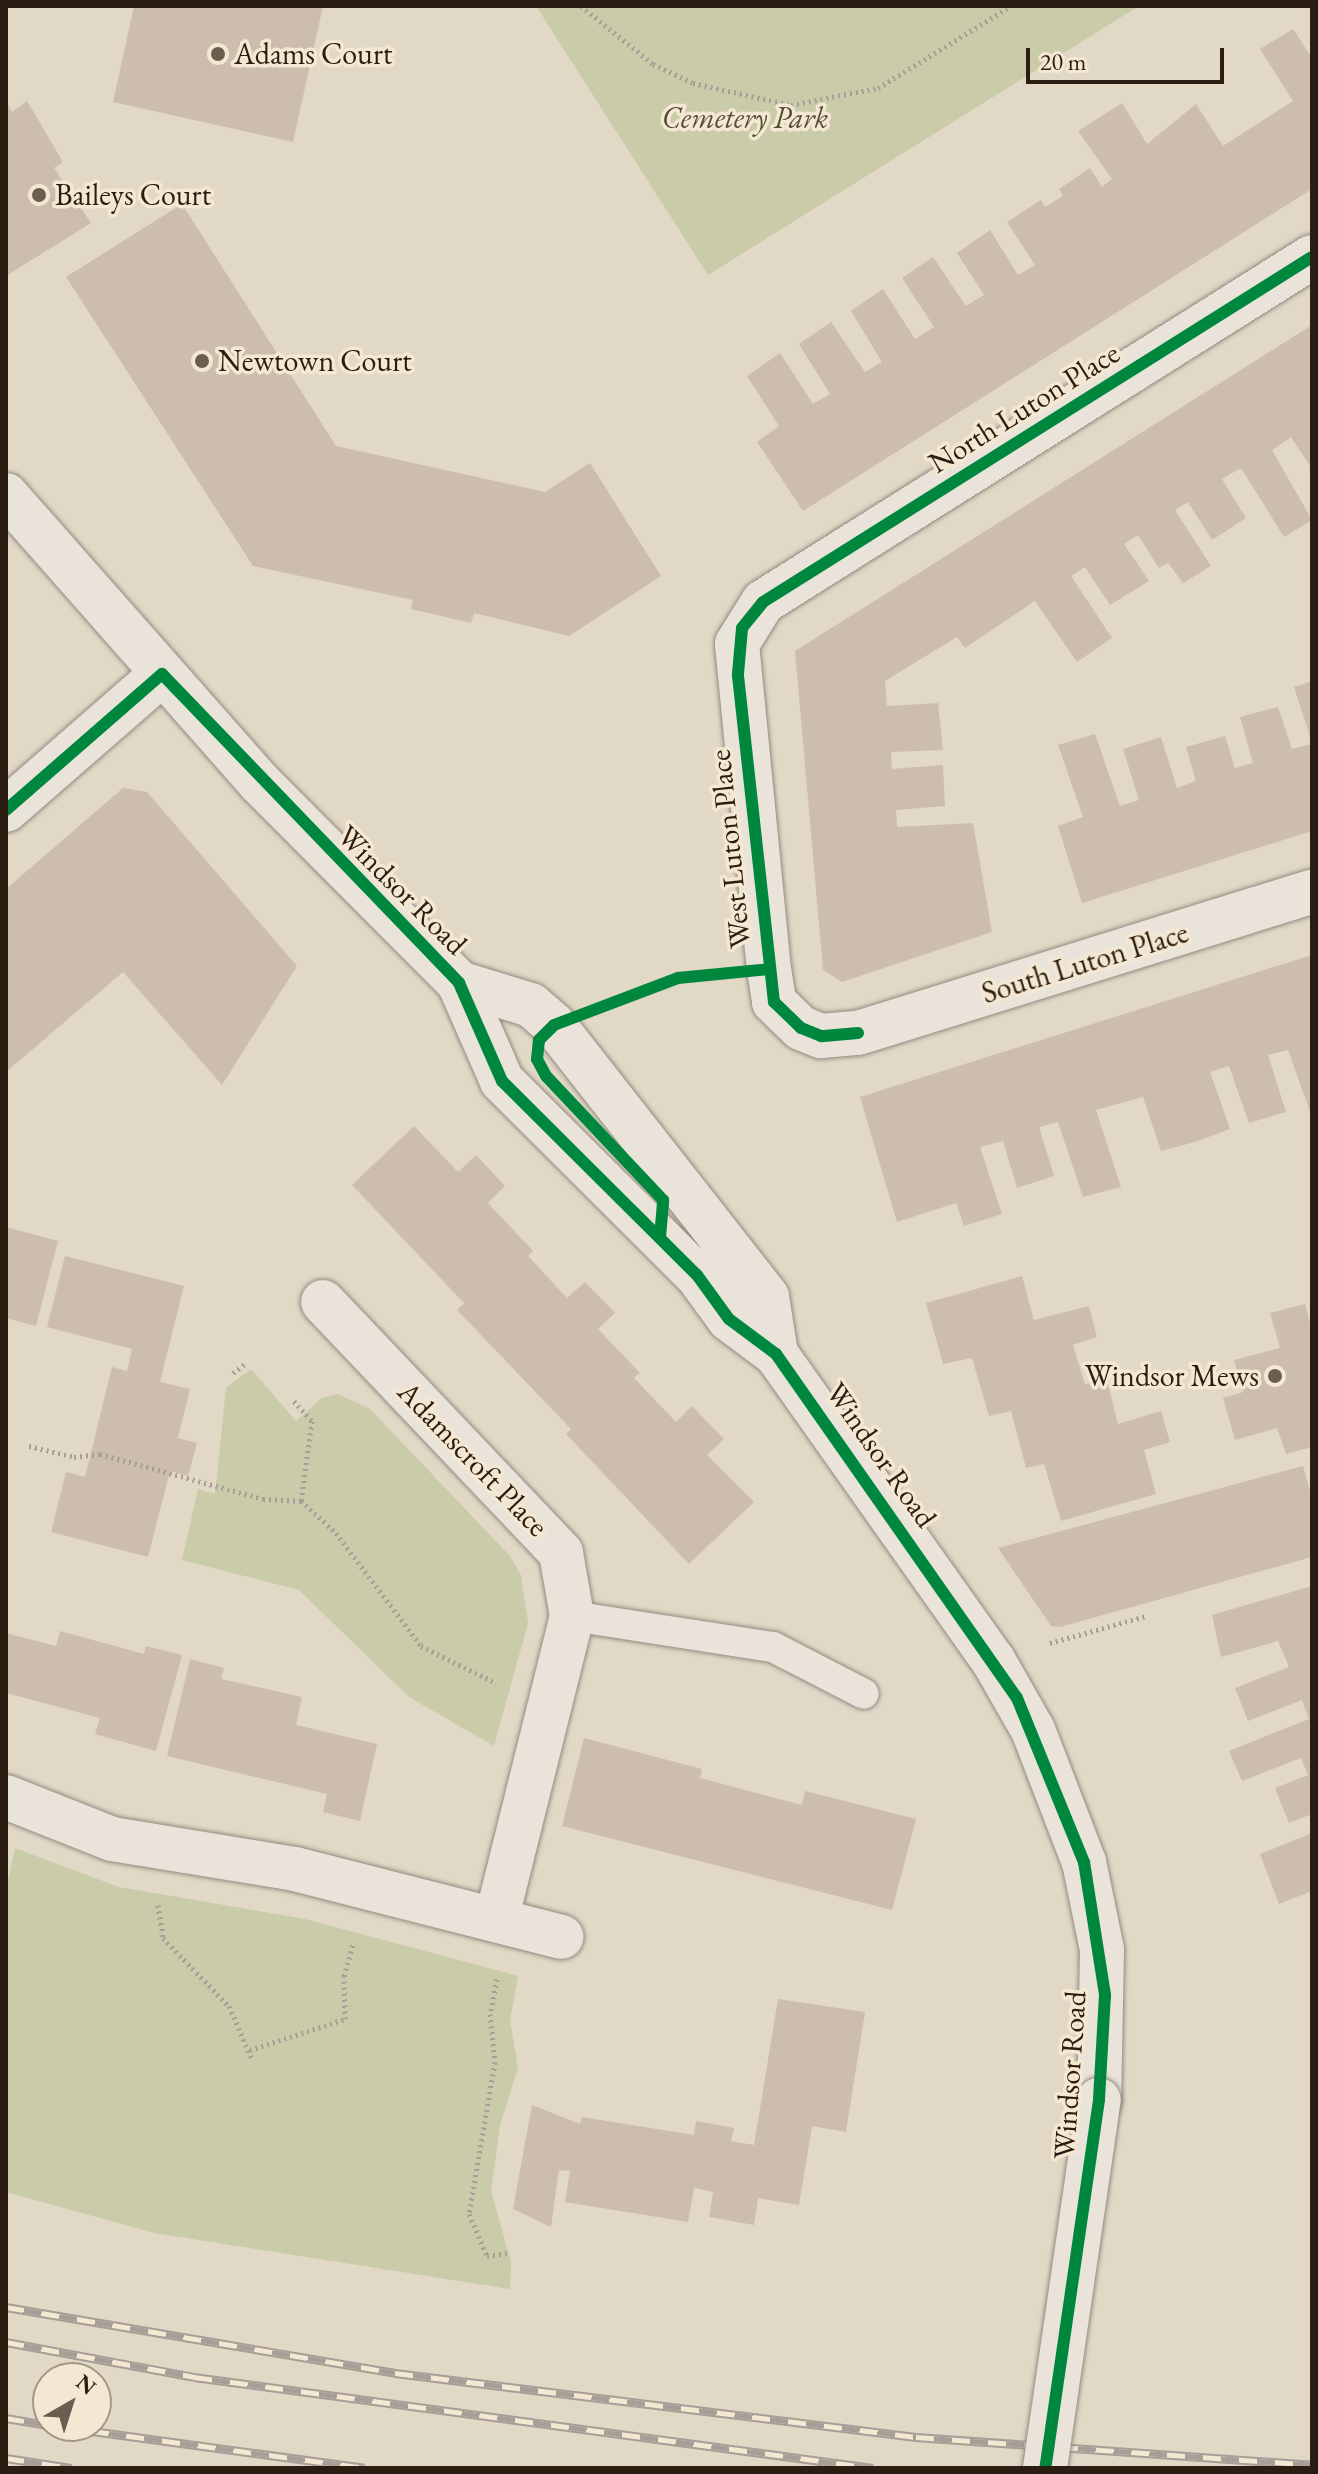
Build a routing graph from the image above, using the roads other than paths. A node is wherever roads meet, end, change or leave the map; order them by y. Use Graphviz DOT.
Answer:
graph roads {
  1 [pos="1312,257"];
  2 [pos="6,495"];
  3 [pos="763,602"];
  4 [pos="162,674"];
  5 [pos="6,810"];
  6 [pos="1312,892"];
  7 [pos="459,983"];
  8 [pos="858,1033"];
  9 [pos="323,1302"];
  10 [pos="776,1354"];
  11 [pos="572,1616"];
  12 [pos="864,1694"];
  13 [pos="6,1797"];
  14 [pos="496,1920"];
  15 [pos="561,1937"];
  16 [pos="1045,2468"];
  1 -- 3 [label="street, North Luton Place"];
  2 -- 4 [label="street, Windsor Road"];
  3 -- 8 [label="street, West Luton Place"];
  4 -- 5 [label="street"];
  4 -- 7 [label="street, Windsor Road"];
  6 -- 8 [label="street, South Luton Place"];
  7 -- 10 [label="street, Windsor Road"];
  7 -- 10 [label="street, Windsor Road"];
  9 -- 11 [label="street, Adamscroft Place"];
  10 -- 16 [label="street, Windsor Road, bridge"];
  11 -- 12 [label="lane"];
  11 -- 14 [label="street, Adamscroft Place"];
  13 -- 14 [label="street"];
  14 -- 15 [label="street"];
}
